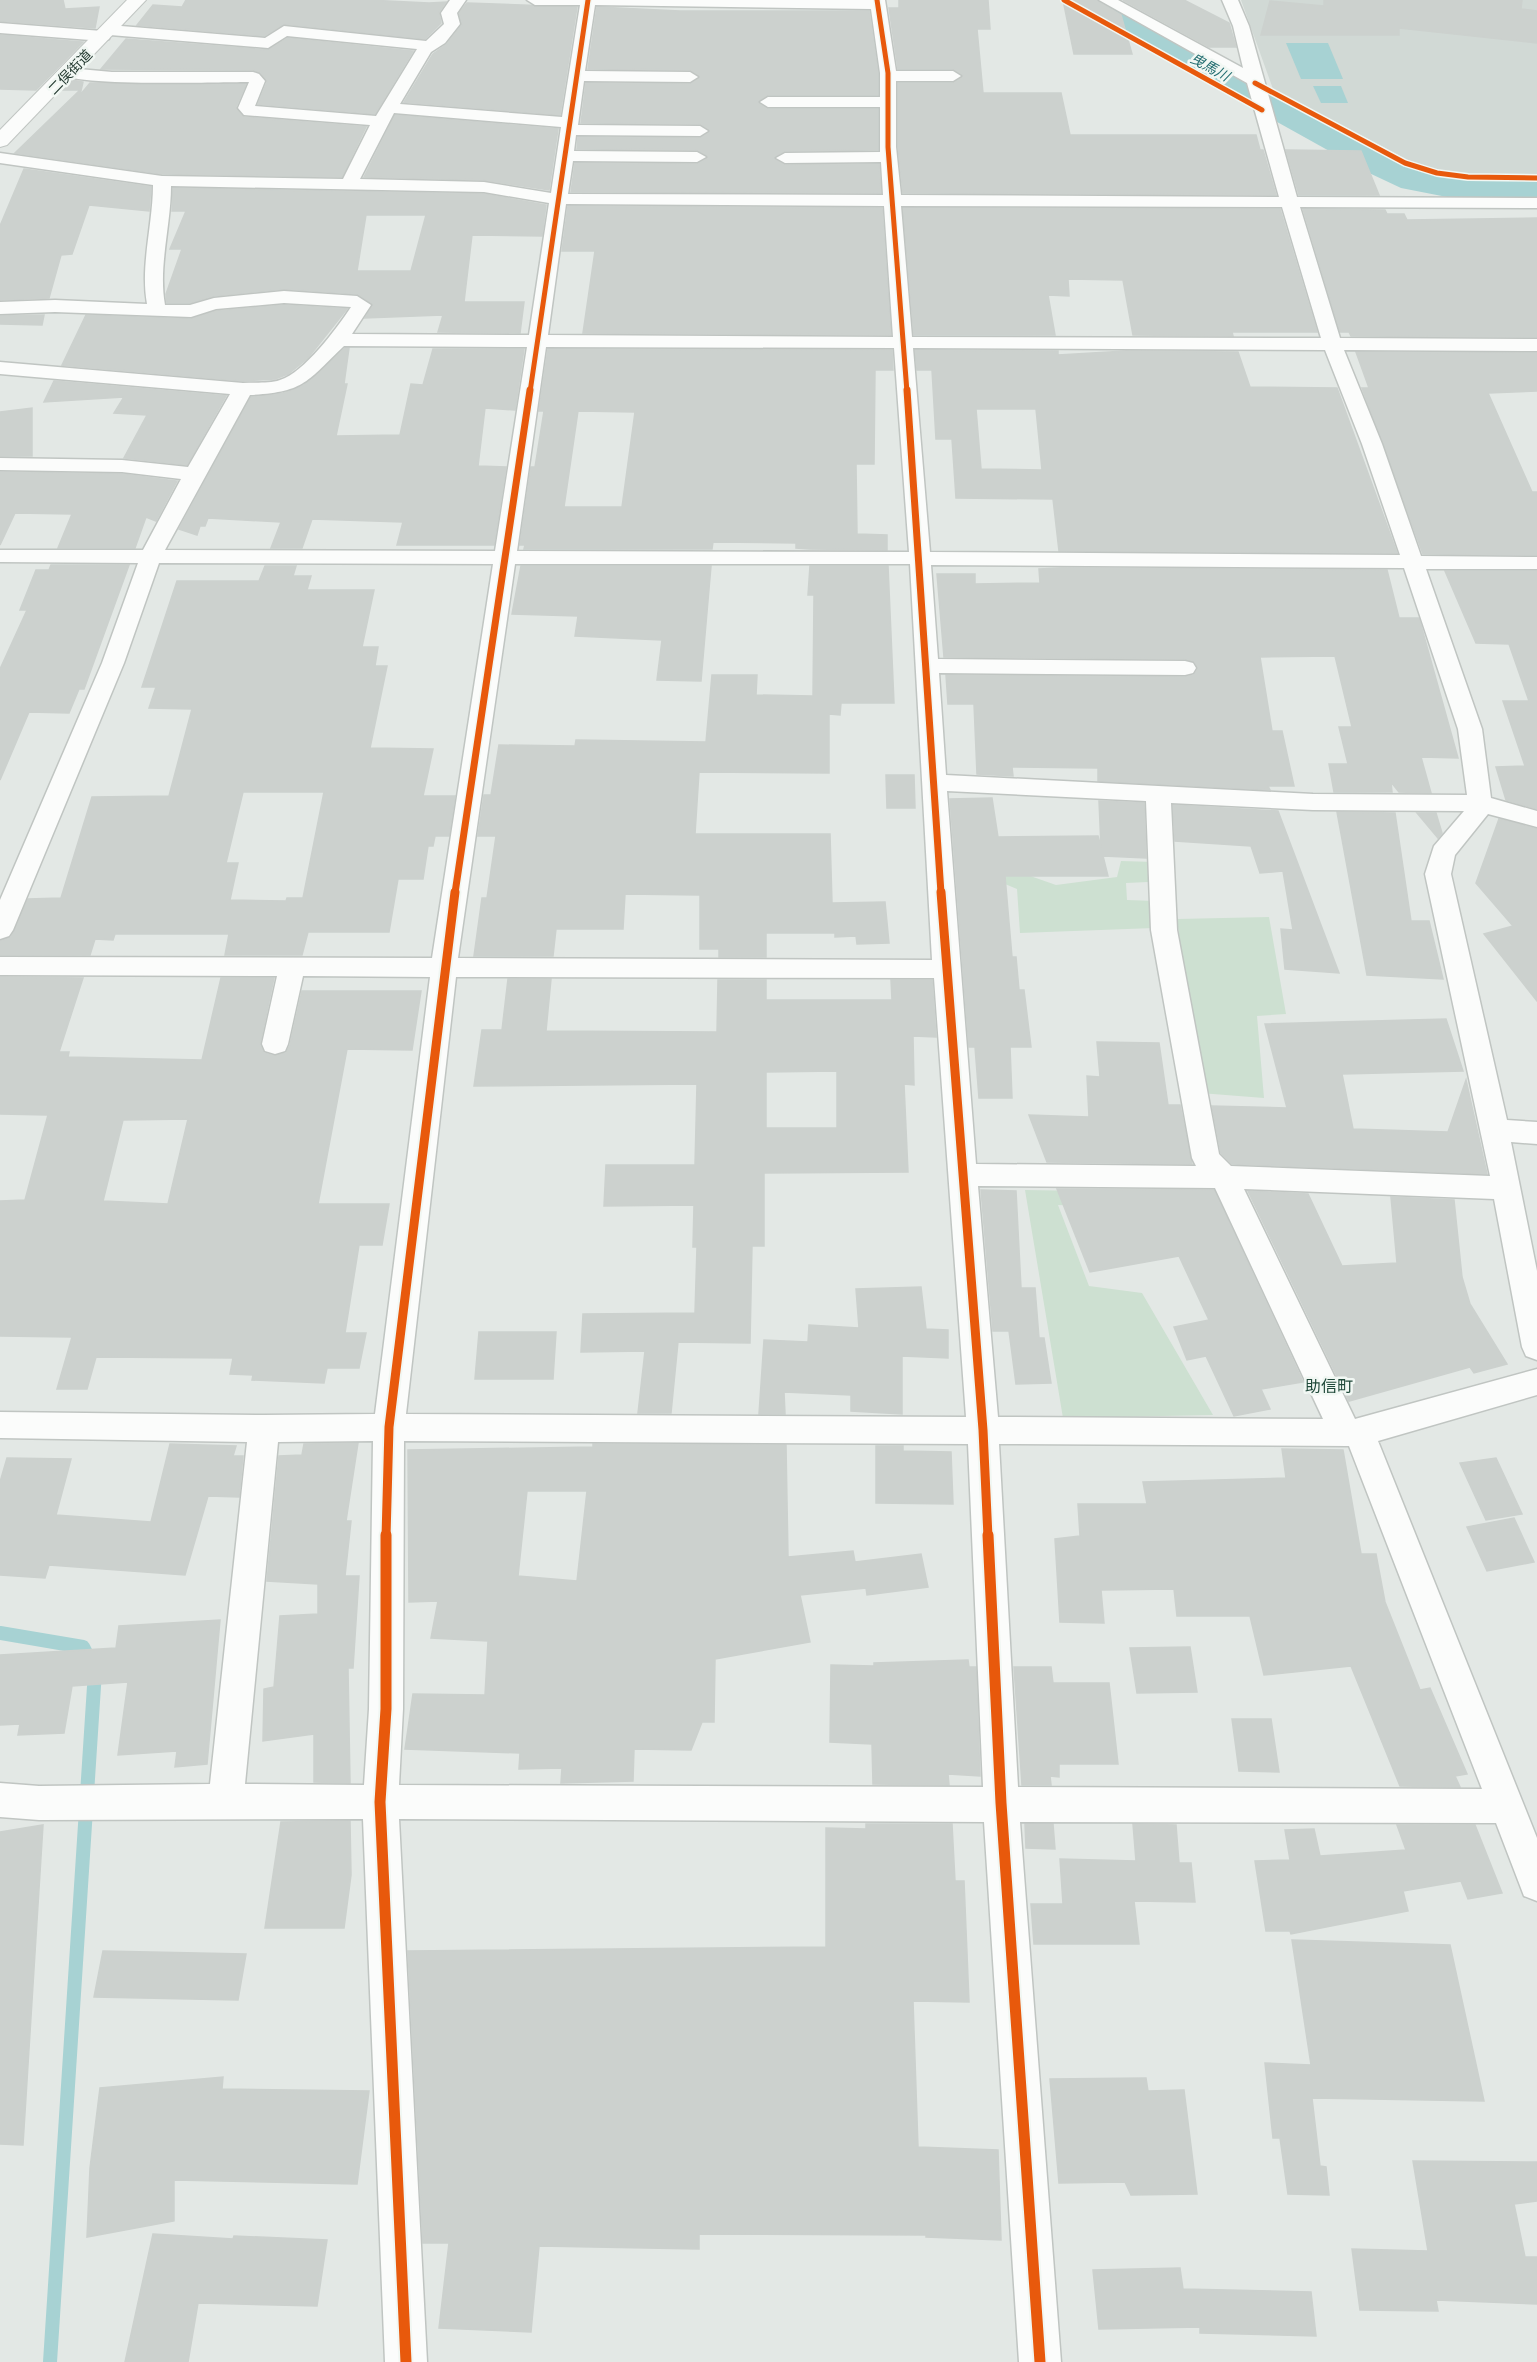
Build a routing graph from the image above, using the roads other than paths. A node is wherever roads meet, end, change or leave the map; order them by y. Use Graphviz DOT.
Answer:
graph roads {
  1 [pos="137,0"];
  2 [pos="458,0"];
  3 [pos="536,0"];
  4 [pos="1107,0"];
  5 [pos="1230,0"];
  6 [pos="587,1"];
  7 [pos="877,2"];
  8 [pos="0,28"];
  9 [pos="106,33"];
  10 [pos="425,49"];
  11 [pos="68,73"];
  12 [pos="577,76"];
  13 [pos="690,76"];
  14 [pos="953,76"];
  15 [pos="1255,82"];
  16 [pos="888,89"];
  17 [pos="768,102"];
  18 [pos="385,114"];
  19 [pos="700,131"];
  20 [pos="568,136"];
  21 [pos="0,141"];
  22 [pos="697,157"];
  23 [pos="889,157"];
  24 [pos="0,158"];
  25 [pos="785,158"];
  26 [pos="162,181"];
  27 [pos="349,184"];
  28 [pos="558,199"];
  29 [pos="893,201"];
  30 [pos="1289,203"];
  31 [pos="1537,203"];
  32 [pos="0,308"];
  33 [pos="157,310"];
  34 [pos="538,339"];
  35 [pos="339,340"];
  36 [pos="902,342"];
  37 [pos="1332,343"];
  38 [pos="1537,345"];
  39 [pos="0,368"];
  40 [pos="243,389"];
  41 [pos="0,464"];
  42 [pos="194,474"];
  43 [pos="0,556"];
  44 [pos="151,556"];
  45 [pos="504,558"];
  46 [pos="920,558"];
  47 [pos="1411,563"];
  48 [pos="1537,563"];
  49 [pos="926,666"];
  50 [pos="1185,668"];
  51 [pos="933,783"];
  52 [pos="1158,793"];
  53 [pos="1478,803"];
  54 [pos="1537,819"];
  55 [pos="0,930"];
  56 [pos="0,966"];
  57 [pos="292,966"];
  58 [pos="444,966"];
  59 [pos="946,969"];
  60 [pos="275,1044"];
  61 [pos="1495,1130"];
  62 [pos="1537,1133"];
  63 [pos="962,1175"];
  64 [pos="1224,1177"];
  65 [pos="1507,1188"];
  66 [pos="1537,1347"];
  67 [pos="1537,1382"];
  68 [pos="0,1425"];
  69 [pos="388,1427"];
  70 [pos="264,1429"];
  71 [pos="983,1430"];
  72 [pos="1352,1433"];
  73 [pos="0,1800"];
  74 [pos="226,1802"];
  75 [pos="380,1802"];
  76 [pos="1001,1803"];
  77 [pos="1520,1825"];
  78 [pos="1537,1883"];
  79 [pos="406,2362"];
  80 [pos="1040,2362"];
  1 -- 9 [label="street, 二俣街道"];
  2 -- 10 [label="street"];
  3 -- 6 [label="street"];
  4 -- 15 [label="street"];
  5 -- 15 [label="street"];
  6 -- 7 [label="street"];
  6 -- 12 [label="street"];
  7 -- 16 [label="street"];
  8 -- 9 [label="street"];
  9 -- 10 [label="street"];
  9 -- 11 [label="street, 二俣街道"];
  10 -- 18 [label="street"];
  11 -- 18 [label="street"];
  11 -- 21 [label="street, 二俣街道"];
  12 -- 13 [label="street"];
  12 -- 20 [label="street"];
  14 -- 16 [label="street"];
  15 -- 30 [label="street"];
  16 -- 17 [label="street"];
  16 -- 23 [label="street"];
  18 -- 20 [label="street"];
  18 -- 27 [label="street"];
  19 -- 20 [label="street"];
  20 -- 22 [label="street"];
  20 -- 28 [label="street"];
  23 -- 25 [label="street"];
  23 -- 29 [label="street"];
  24 -- 26 [label="street"];
  26 -- 27 [label="street"];
  26 -- 33 [label="street"];
  27 -- 28 [label="street"];
  28 -- 29 [label="street"];
  28 -- 34 [label="street"];
  29 -- 30 [label="street"];
  29 -- 36 [label="street"];
  30 -- 31 [label="street"];
  30 -- 37 [label="street"];
  32 -- 33 [label="street"];
  33 -- 35 [label="street"];
  34 -- 35 [label="street"];
  34 -- 36 [label="street"];
  34 -- 45 [label="street"];
  35 -- 40 [label="street"];
  36 -- 37 [label="street"];
  36 -- 46 [label="street"];
  37 -- 38 [label="street"];
  37 -- 47 [label="street"];
  39 -- 40 [label="street"];
  40 -- 42 [label="street"];
  41 -- 42 [label="street"];
  42 -- 44 [label="street"];
  43 -- 44 [label="street"];
  44 -- 45 [label="street"];
  44 -- 55 [label="street"];
  45 -- 46 [label="street"];
  45 -- 58 [label="street"];
  46 -- 47 [label="street"];
  46 -- 49 [label="street"];
  47 -- 48 [label="street"];
  47 -- 53 [label="street"];
  49 -- 50 [label="street"];
  49 -- 51 [label="street"];
  51 -- 52 [label="street"];
  51 -- 59 [label="street"];
  52 -- 53 [label="street"];
  52 -- 64 [label="street"];
  53 -- 54 [label="street"];
  53 -- 61 [label="street"];
  56 -- 57 [label="street"];
  57 -- 58 [label="street"];
  57 -- 60 [label="street"];
  58 -- 59 [label="street"];
  58 -- 69 [label="street"];
  59 -- 63 [label="street"];
  61 -- 62 [label="street"];
  61 -- 65 [label="street"];
  63 -- 64 [label="street"];
  63 -- 71 [label="street"];
  64 -- 65 [label="street"];
  64 -- 72 [label="street"];
  65 -- 66 [label="street"];
  67 -- 72 [label="street"];
  68 -- 70 [label="street"];
  69 -- 70 [label="street"];
  69 -- 71 [label="street"];
  69 -- 75 [label="street"];
  70 -- 74 [label="street"];
  71 -- 72 [label="street"];
  71 -- 76 [label="street"];
  72 -- 77 [label="street"];
  73 -- 74 [label="street"];
  74 -- 75 [label="street"];
  75 -- 76 [label="street"];
  75 -- 79 [label="street"];
  76 -- 77 [label="street"];
  76 -- 80 [label="street"];
  77 -- 78 [label="street"];
}
